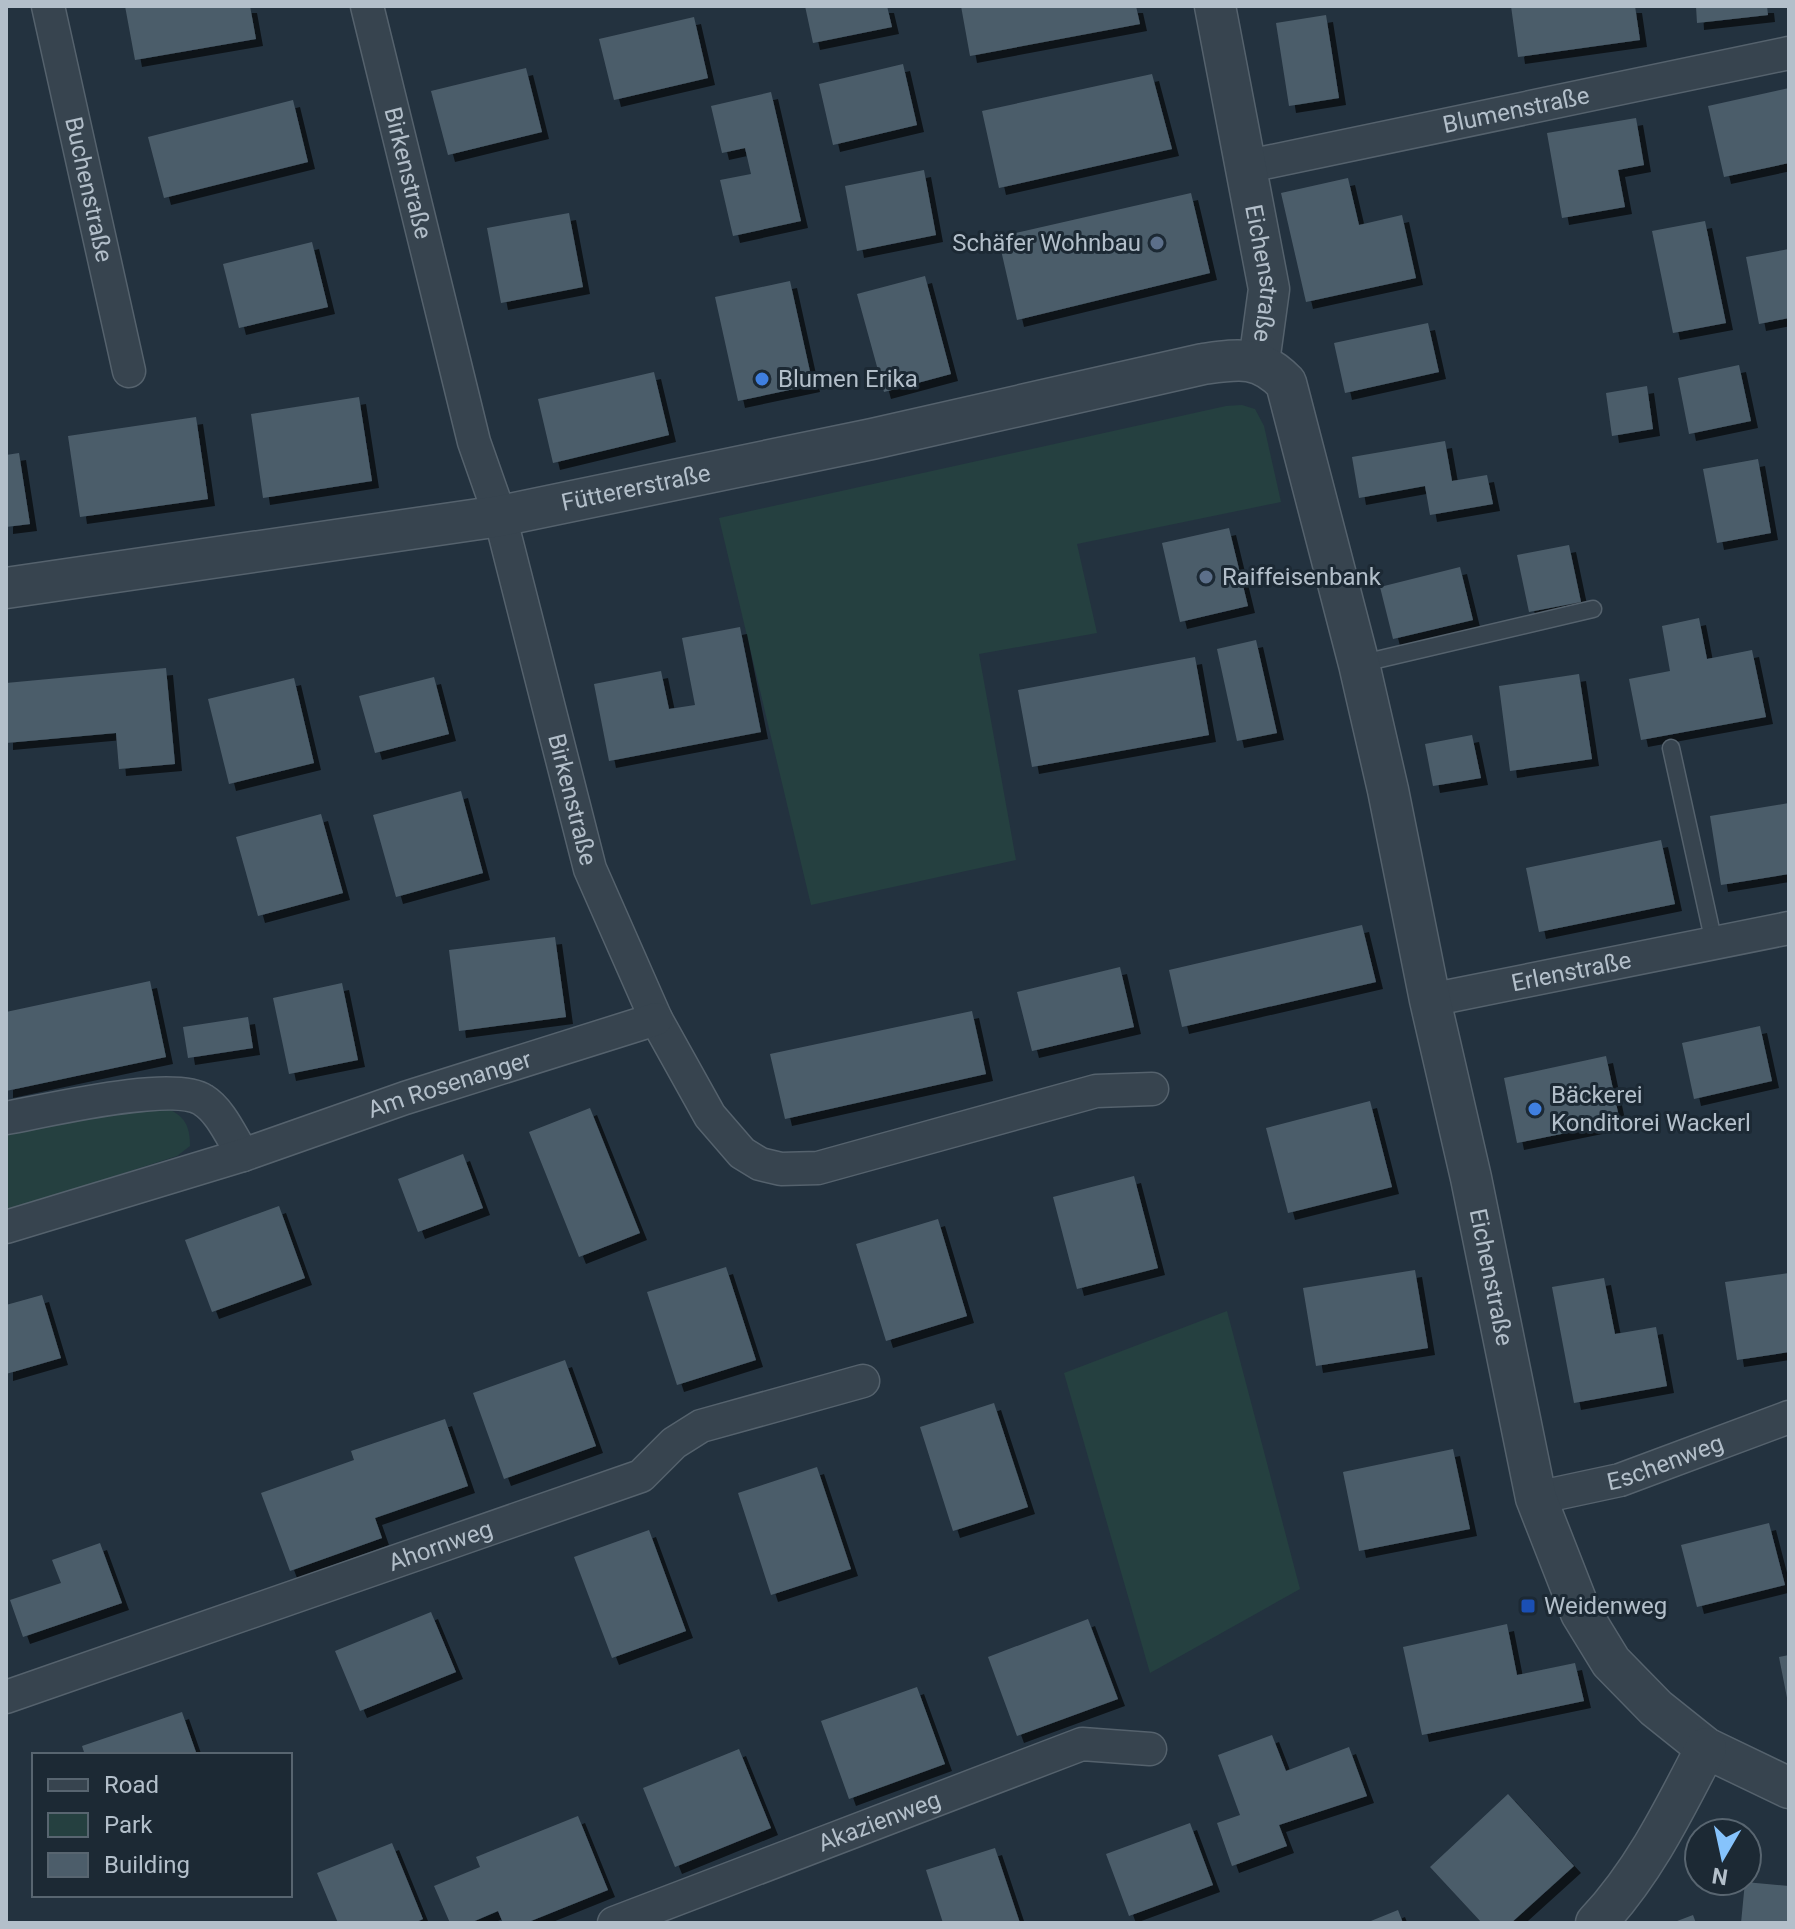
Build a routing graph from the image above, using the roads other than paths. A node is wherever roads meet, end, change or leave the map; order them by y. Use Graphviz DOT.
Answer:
graph roads {
  1 [pos="48,6"];
  2 [pos="367,6"];
  3 [pos="1215,6"];
  4 [pos="1789,53"];
  5 [pos="1244,167"];
  6 [pos="1259,362"];
  7 [pos="129,371"];
  8 [pos="500,516"];
  9 [pos="6,588"];
  10 [pos="1593,609"];
  11 [pos="1359,664"];
  12 [pos="1671,748"];
  13 [pos="1789,928"];
  14 [pos="1714,943"];
  15 [pos="1430,1000"];
  16 [pos="656,1019"];
  17 [pos="1152,1089"];
  18 [pos="6,1118"];
  19 [pos="243,1155"];
  20 [pos="6,1227"];
  21 [pos="863,1381"];
  22 [pos="1789,1417"];
  23 [pos="1536,1498"];
  24 [pos="6,1697"];
  25 [pos="1706,1748"];
  26 [pos="1150,1749"];
  27 [pos="1789,1788"];
  28 [pos="614,1923"];
  29 [pos="1596,1923"];
  1 -- 7 [label="street, Buchenstraße"];
  2 -- 8 [label="street, Birkenstraße"];
  3 -- 5 [label="street, Eichenstraße"];
  4 -- 5 [label="street, Blumenstraße"];
  5 -- 6 [label="street, Eichenstraße"];
  6 -- 8 [label="street, Füttererstraße"];
  6 -- 11 [label="street, Eichenstraße"];
  8 -- 9 [label="street, Füttererstraße"];
  8 -- 16 [label="street, Birkenstraße"];
  10 -- 11 [label="lane"];
  11 -- 15 [label="street, Eichenstraße"];
  12 -- 14 [label="lane"];
  13 -- 14 [label="street, Erlenstraße"];
  14 -- 15 [label="street, Erlenstraße"];
  15 -- 23 [label="street, Eichenstraße"];
  16 -- 17 [label="street, Birkenstraße"];
  16 -- 19 [label="street, Am Rosenanger"];
  18 -- 19 [label="street"];
  19 -- 20 [label="street, Am Rosenanger"];
  21 -- 24 [label="street, Ahornweg"];
  22 -- 23 [label="street, Eschenweg"];
  23 -- 25 [label="street, Eichenstraße"];
  25 -- 27 [label="street, Eichenstraße"];
  25 -- 29 [label="street"];
  26 -- 28 [label="street, Akazienweg"];
}
